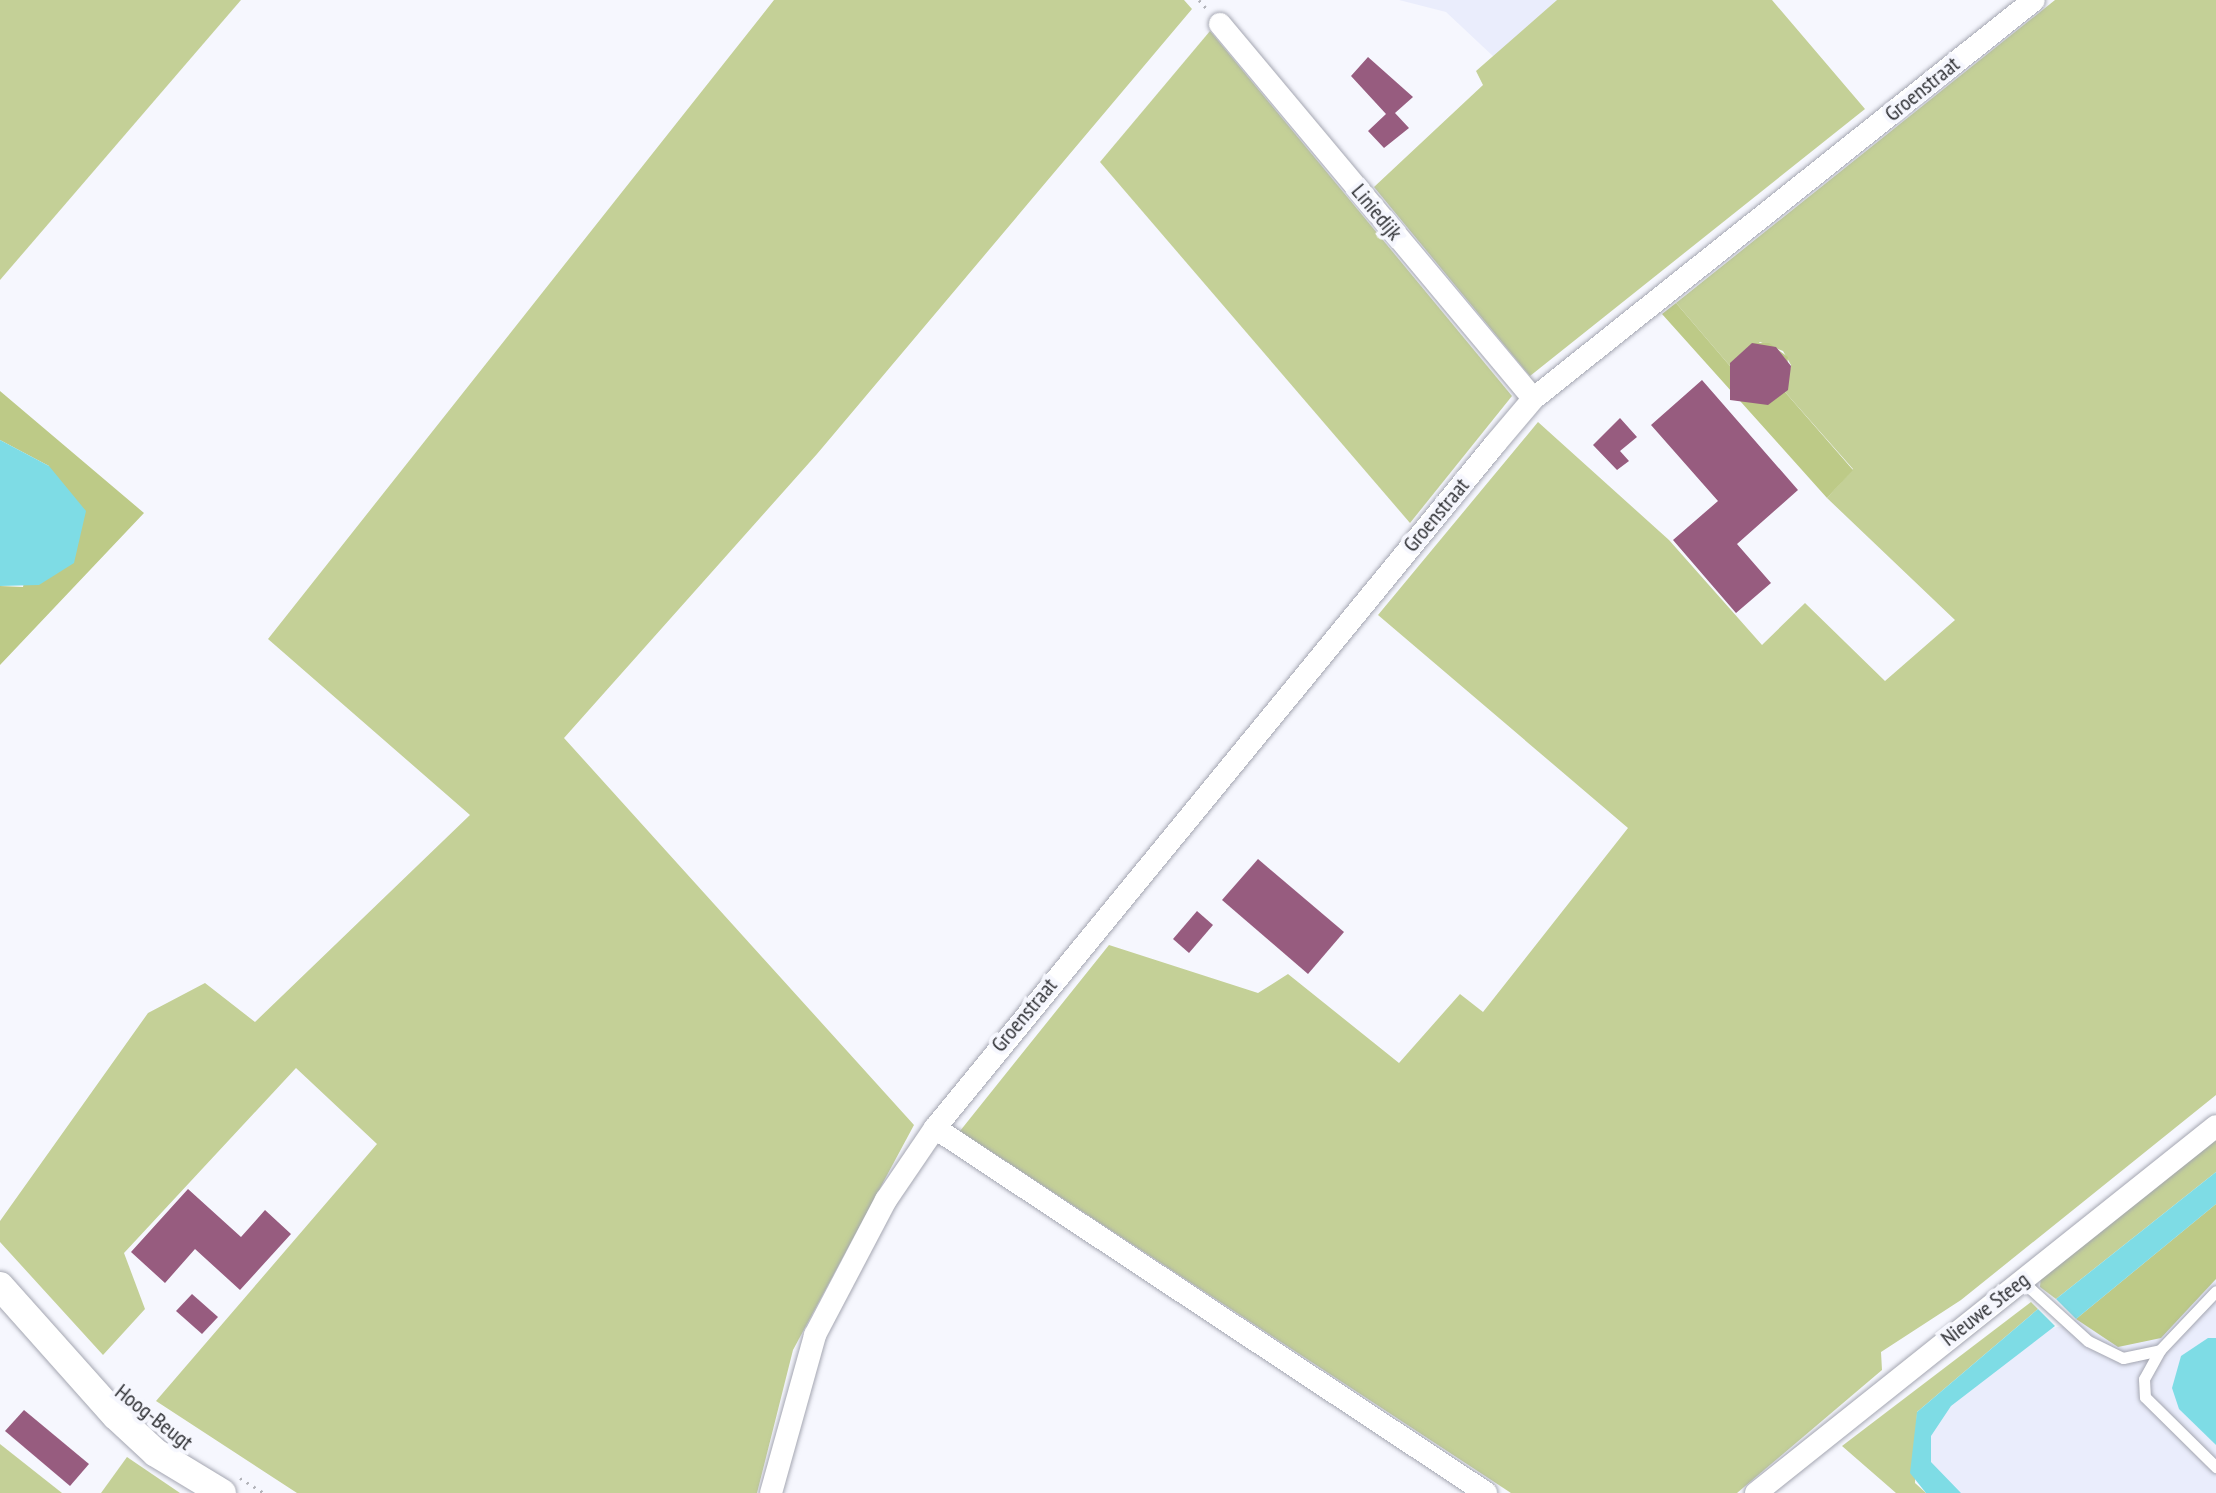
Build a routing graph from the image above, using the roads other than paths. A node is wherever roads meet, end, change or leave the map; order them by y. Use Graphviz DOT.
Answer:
graph roads {
  1 [pos="2034,0"];
  2 [pos="1220,24"];
  3 [pos="1533,399"];
  4 [pos="2216,1126"];
  5 [pos="935,1128"];
  6 [pos="2022,1281"];
  7 [pos="0,1286"];
  8 [pos="2214,1297"];
  9 [pos="2160,1350"];
  10 [pos="2216,1467"];
  11 [pos="229,1485"];
  12 [pos="771,1493"];
  13 [pos="1486,1493"];
  14 [pos="1756,1493"];
  1 -- 3 [label="street, Groenstraat"];
  2 -- 3 [label="street, Liniedijk"];
  3 -- 5 [label="street, Groenstraat"];
  4 -- 6 [label="street, Nieuwe Steeg"];
  5 -- 12 [label="street, Groenstraat"];
  5 -- 13 [label="street"];
  6 -- 9 [label="lane"];
  6 -- 14 [label="street, Nieuwe Steeg"];
  7 -- 11 [label="street, Hoog-Beugt"];
  8 -- 9 [label="lane"];
  9 -- 10 [label="lane"];
}
